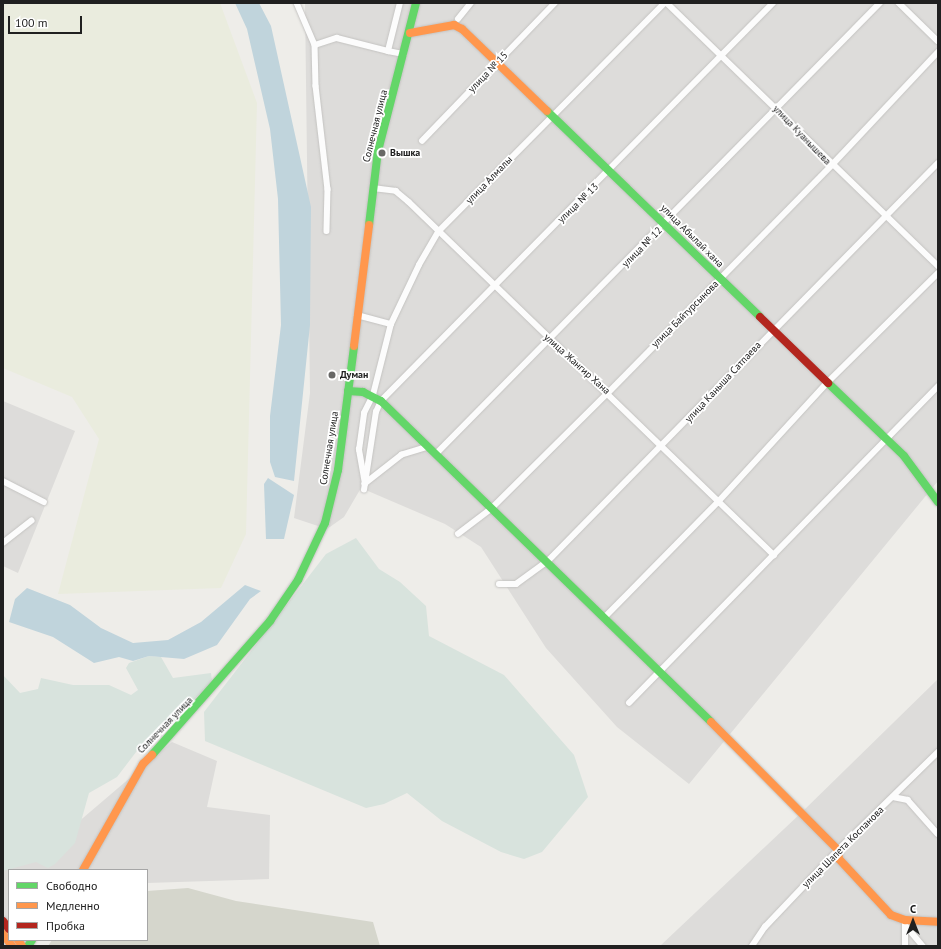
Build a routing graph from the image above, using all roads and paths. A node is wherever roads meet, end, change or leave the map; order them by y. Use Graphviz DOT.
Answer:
graph roads {
  1 [pos="297,3"];
  2 [pos="400,3"];
  3 [pos="416,3"];
  4 [pos="471,3"];
  5 [pos="555,3"];
  6 [pos="666,3"];
  7 [pos="773,3"];
  8 [pos="880,3"];
  9 [pos="899,3"];
  10 [pos="458,19"];
  11 [pos="410,33"];
  12 [pos="938,41"];
  13 [pos="315,45"];
  14 [pos="388,51"];
  15 [pos="938,52"];
  16 [pos="404,54"];
  17 [pos="723,55"];
  18 [pos="497,62"];
  19 [pos="777,108"];
  20 [pos="553,115"];
  21 [pos="422,141"];
  22 [pos="938,163"];
  23 [pos="832,165"];
  24 [pos="610,172"];
  25 [pos="373,188"];
  26 [pos="885,217"];
  27 [pos="665,224"];
  28 [pos="327,231"];
  29 [pos="439,231"];
  30 [pos="938,266"];
  31 [pos="938,273"];
  32 [pos="721,278"];
  33 [pos="494,285"];
  34 [pos="357,314"];
  35 [pos="391,324"];
  36 [pos="772,329"];
  37 [pos="549,340"];
  38 [pos="827,383"];
  39 [pos="938,386"];
  40 [pos="348,391"];
  41 [pos="608,393"];
  42 [pos="373,395"];
  43 [pos="381,401"];
  44 [pos="885,438"];
  45 [pos="428,447"];
  46 [pos="660,449"];
  47 [pos="436,454"];
  48 [pos="3,481"];
  49 [pos="365,484"];
  50 [pos="364,490"];
  51 [pos="44,502"];
  52 [pos="938,502"];
  53 [pos="717,503"];
  54 [pos="492,508"];
  55 [pos="31,521"];
  56 [pos="458,534"];
  57 [pos="3,543"];
  58 [pos="774,555"];
  59 [pos="548,561"];
  60 [pos="499,584"];
  61 [pos="606,616"];
  62 [pos="658,670"];
  63 [pos="629,703"];
  64 [pos="938,752"];
  65 [pos="893,797"];
  66 [pos="938,834"];
  67 [pos="838,850"];
  68 [pos="84,869"];
  69 [pos="938,922"];
  70 [pos="906,923"];
  71 [pos="752,946"];
  72 [pos="905,946"];
  73 [pos="923,946"];
  1 -- 13 [label="street"];
  2 -- 14 [label="street"];
  3 -- 11 [label="main road, Солнечная улица"];
  4 -- 10 [label="street"];
  5 -- 18 [label="street, улица № 15"];
  6 -- 17 [label="street, улица Куанышева"];
  6 -- 20 [label="street, улица Алмалы"];
  7 -- 17 [label="street, улица № 13"];
  8 -- 19 [label="street, улица № 12"];
  9 -- 12 [label="street"];
  11 -- 16 [label="main road, Солнечная улица"];
  11 -- 18 [label="main road, улица Абылай хана"];
  13 -- 14 [label="street"];
  13 -- 28 [label="street"];
  14 -- 16 [label="street"];
  15 -- 23 [label="street, улица Байтурсынова"];
  16 -- 25 [label="main road, Солнечная улица"];
  17 -- 19 [label="street, улица Куанышева"];
  17 -- 24 [label="street, улица № 13"];
  18 -- 20 [label="main road, улица Абылай хана"];
  18 -- 21 [label="street, улица № 15"];
  19 -- 23 [label="street, улица Куанышева"];
  19 -- 27 [label="street, улица № 12"];
  20 -- 24 [label="main road, улица Абылай хана"];
  20 -- 29 [label="street, улица Алмалы"];
  22 -- 26 [label="street, улица Каныша Сатпаева"];
  23 -- 26 [label="street, улица Куанышева"];
  23 -- 32 [label="street, улица Байтурсынова"];
  24 -- 27 [label="main road, улица Абылай хана"];
  24 -- 33 [label="street, улица № 13"];
  25 -- 29 [label="street, улица Жангир Хана"];
  25 -- 34 [label="main road, Солнечная улица"];
  26 -- 30 [label="street, улица Куанышева"];
  26 -- 36 [label="street, улица Каныша Сатпаева"];
  27 -- 32 [label="main road, улица Абылай хана"];
  27 -- 37 [label="street, улица № 12"];
  29 -- 33 [label="street, улица Жангир Хана"];
  29 -- 35 [label="street, улица Алмалы"];
  31 -- 38 [label="street"];
  32 -- 36 [label="main road, улица Абылай хана"];
  32 -- 41 [label="street, улица Байтурсынова"];
  33 -- 37 [label="street, улица Жангир Хана"];
  33 -- 43 [label="street, улица № 13"];
  34 -- 35 [label="street"];
  34 -- 40 [label="main road, Солнечная улица"];
  35 -- 42 [label="street, улица Алмалы"];
  36 -- 38 [label="main road, улица Абылай хана"];
  36 -- 46 [label="street, улица Каныша Сатпаева"];
  37 -- 41 [label="street, улица Жангир Хана"];
  37 -- 47 [label="street, улица № 12"];
  38 -- 44 [label="main road, улица Абылай хана"];
  38 -- 53 [label="street"];
  39 -- 44 [label="street"];
  40 -- 42 [label="main road"];
  40 -- 68 [label="main road, Солнечная улица"];
  41 -- 46 [label="street, улица Жангир Хана"];
  41 -- 54 [label="street, улица Байтурсынова"];
  42 -- 43 [label="main road"];
  42 -- 49 [label="street, улица Алмалы"];
  43 -- 45 [label="main road"];
  43 -- 49 [label="street"];
  44 -- 52 [label="main road, улица Абылай хана"];
  44 -- 58 [label="street"];
  45 -- 47 [label="main road"];
  45 -- 49 [label="street"];
  46 -- 53 [label="street, улица Жангир Хана"];
  46 -- 59 [label="street, улица Каныша Сатпаева"];
  47 -- 54 [label="main road"];
  48 -- 51 [label="street"];
  49 -- 50 [label="street"];
  53 -- 58 [label="street, улица Жангир Хана"];
  53 -- 61 [label="street"];
  54 -- 56 [label="street, улица Байтурсынова"];
  54 -- 59 [label="main road"];
  55 -- 57 [label="street"];
  58 -- 62 [label="street"];
  59 -- 60 [label="street, улица Каныша Сатпаева"];
  59 -- 61 [label="main road"];
  61 -- 62 [label="main road"];
  62 -- 63 [label="street"];
  62 -- 67 [label="main road"];
  64 -- 65 [label="street, улица Шапета Коспанова"];
  65 -- 66 [label="street"];
  65 -- 67 [label="street, улица Шапета Коспанова"];
  67 -- 70 [label="main road"];
  67 -- 71 [label="street, улица Шапета Коспанова"];
  69 -- 70 [label="main road"];
  70 -- 72 [label="street"];
  70 -- 73 [label="street"];
}
